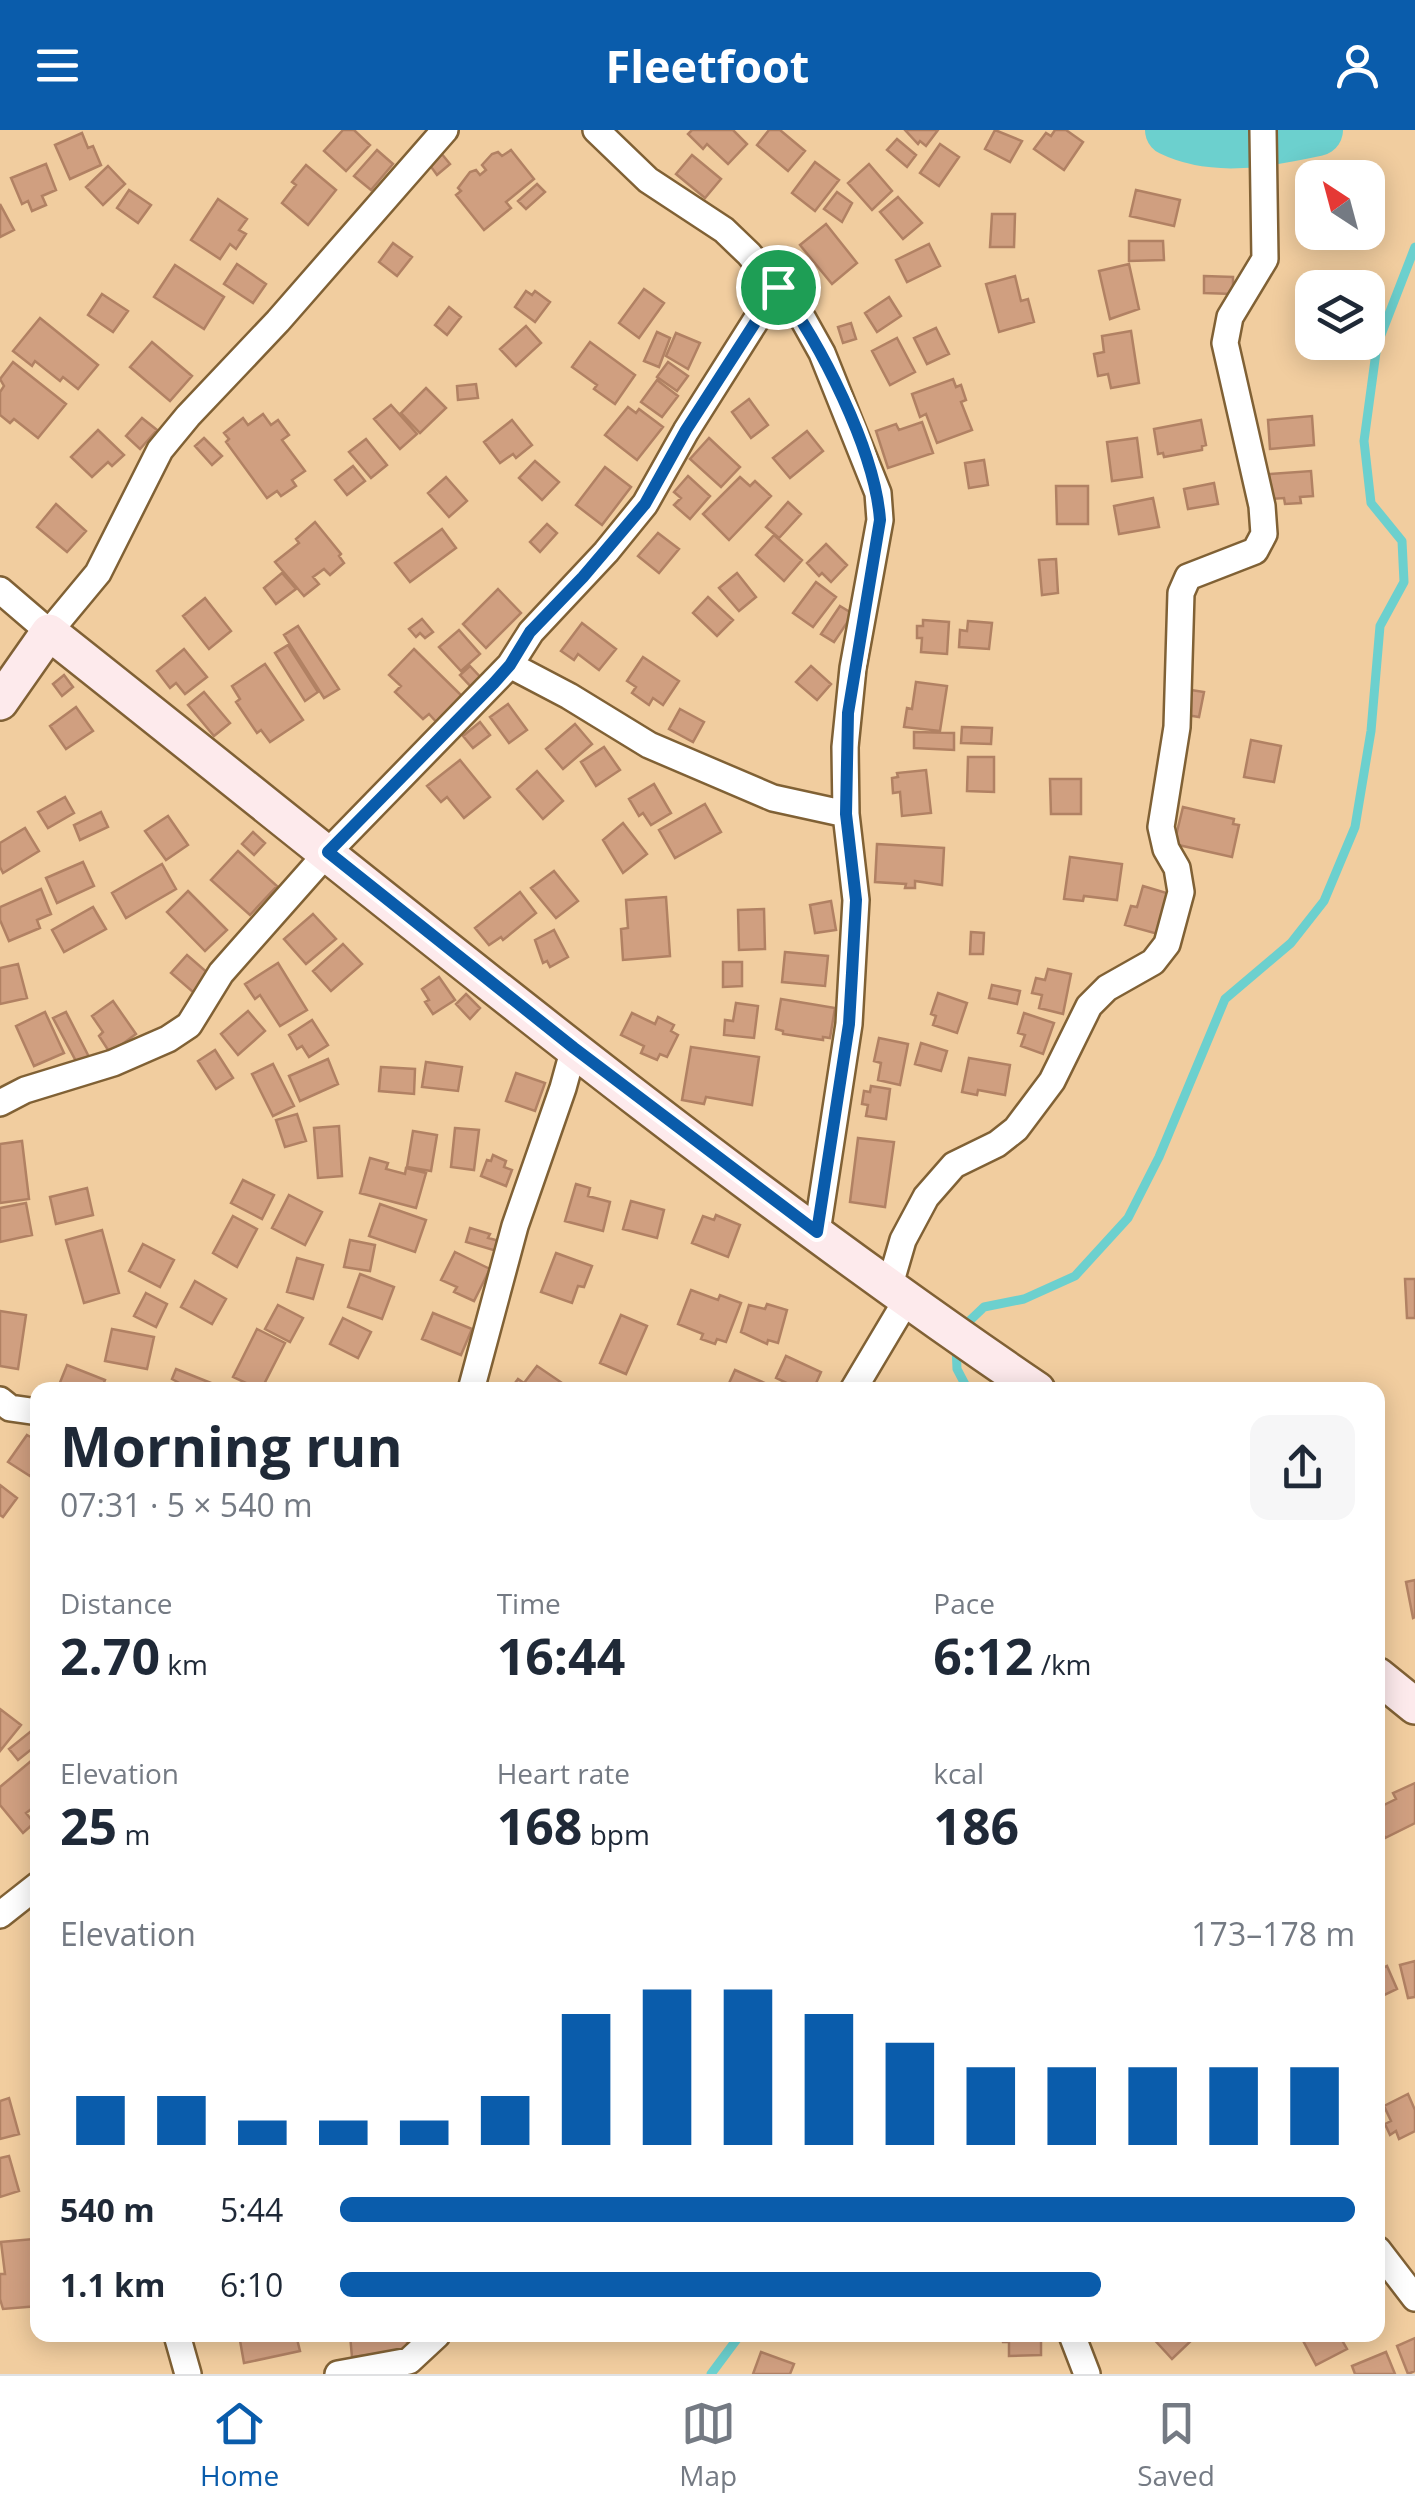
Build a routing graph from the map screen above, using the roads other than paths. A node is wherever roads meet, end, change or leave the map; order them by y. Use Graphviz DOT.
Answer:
graph roads {
  1 [pos="445,130"];
  2 [pos="596,130"];
  3 [pos="1263,130"];
  4 [pos="778,287"];
  5 [pos="0,590"];
  6 [pos="49,632"];
  7 [pos="510,665"];
  8 [pos="0,702"];
  9 [pos="846,814"];
  10 [pos="328,852"];
  11 [pos="574,1048"];
  12 [pos="0,1103"];
  13 [pos="817,1232"];
  14 [pos="897,1294"];
  15 [pos="473,1382"];
  16 [pos="856,1382"];
  17 [pos="1025,1382"];
  18 [pos="0,1400"];
  19 [pos="30,1411"];
  20 [pos="1385,1682"];
  21 [pos="1415,1706"];
  22 [pos="30,1891"];
  23 [pos="0,1914"];
  24 [pos="1385,2259"];
  25 [pos="1415,2298"];
  26 [pos="179,2342"];
  27 [pos="429,2342"];
  28 [pos="1075,2342"];
  29 [pos="188,2374"];
  30 [pos="338,2374"];
  31 [pos="1087,2374"];
  1 -- 6 [label="street"];
  2 -- 4 [label="street"];
  3 -- 14 [label="street"];
  4 -- 7 [label="street"];
  4 -- 9 [label="street"];
  5 -- 6 [label="street"];
  6 -- 8 [label="street"];
  6 -- 10 [label="street"];
  7 -- 9 [label="street"];
  7 -- 10 [label="street"];
  9 -- 13 [label="street"];
  10 -- 11 [label="street"];
  10 -- 12 [label="street"];
  11 -- 13 [label="street"];
  11 -- 15 [label="street"];
  13 -- 14 [label="street"];
  14 -- 16 [label="street"];
  14 -- 17 [label="street"];
  18 -- 19 [label="street"];
  20 -- 21 [label="street"];
  22 -- 23 [label="street"];
  24 -- 25 [label="street"];
  26 -- 29 [label="street"];
  27 -- 30 [label="street"];
  28 -- 31 [label="street"];
}
